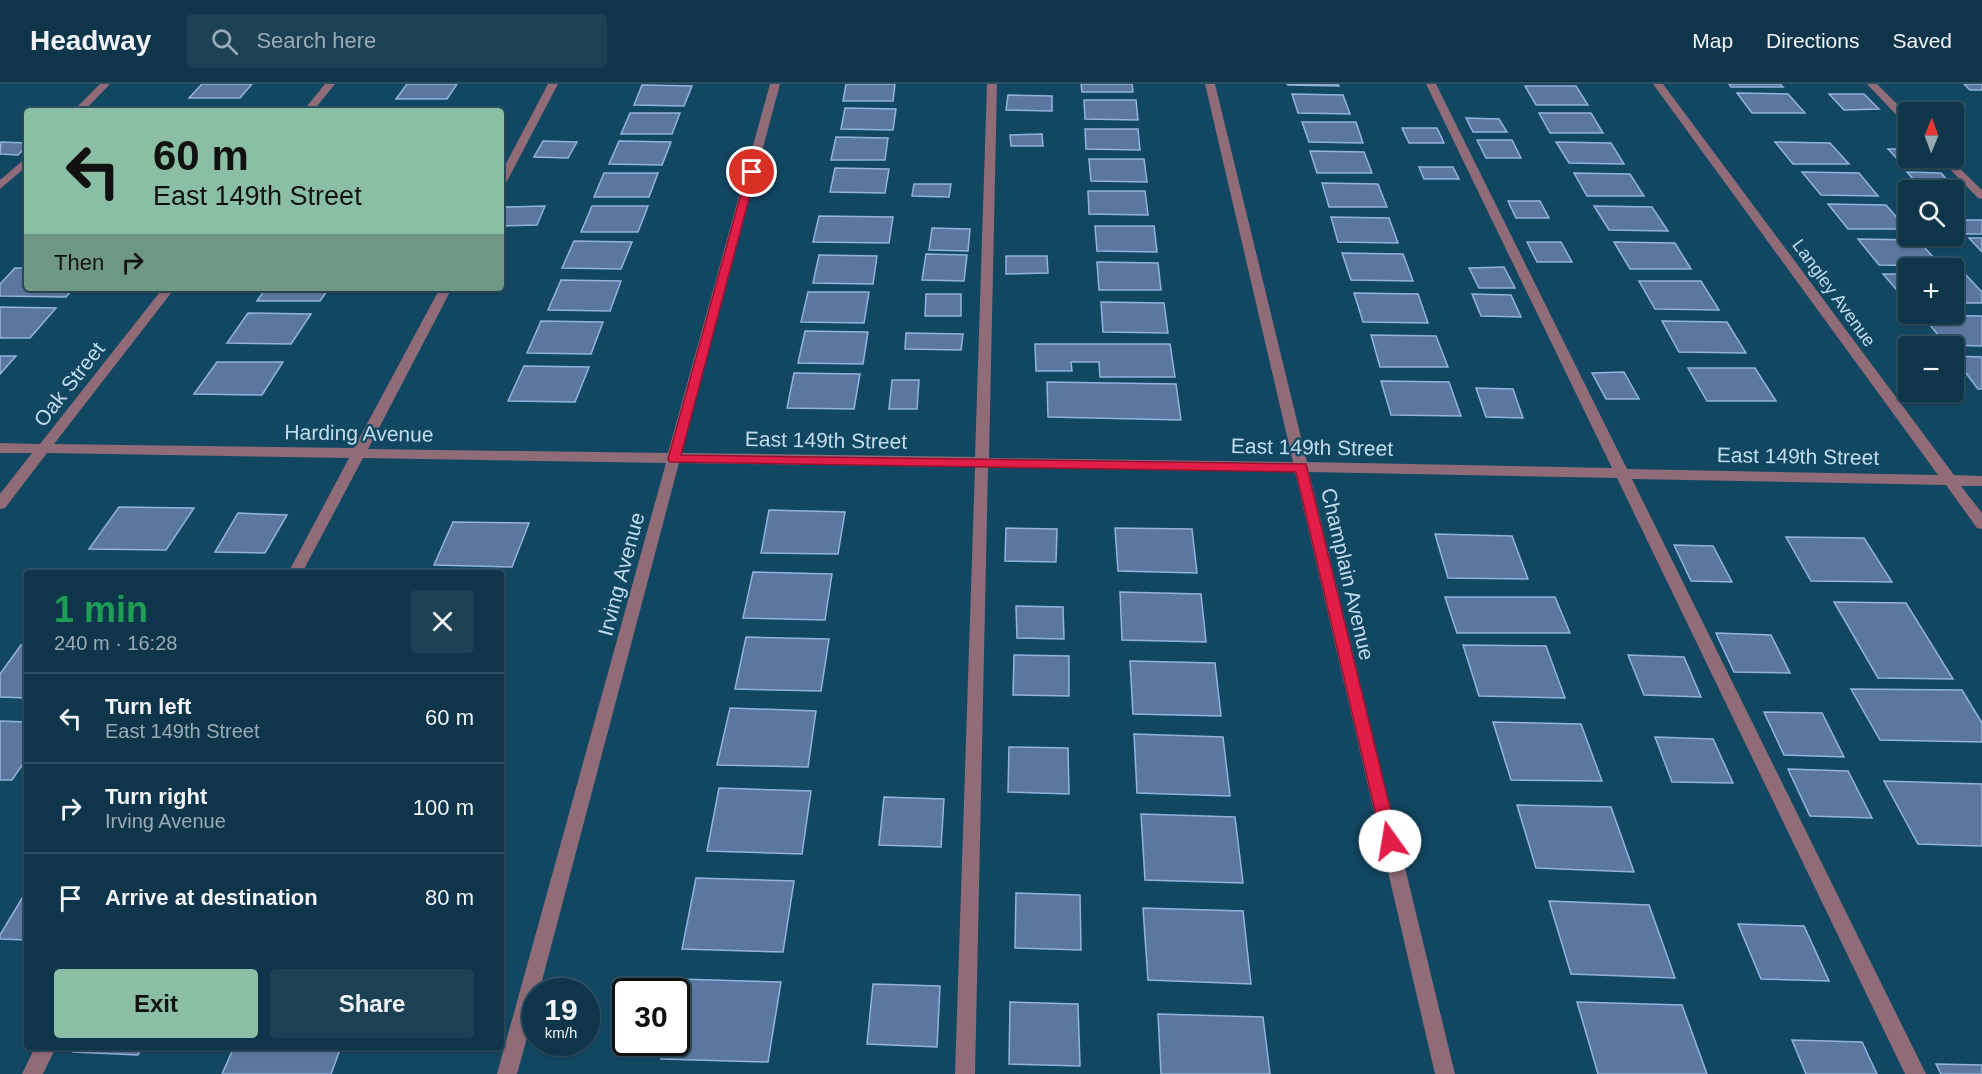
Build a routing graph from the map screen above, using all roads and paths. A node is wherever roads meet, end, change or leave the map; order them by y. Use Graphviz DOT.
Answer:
graph roads {
  1 [pos="105,84"];
  2 [pos="330,84"];
  3 [pos="554,84"];
  4 [pos="775,84"];
  5 [pos="993,84"];
  6 [pos="1210,84"];
  7 [pos="1431,84"];
  8 [pos="1658,84"];
  9 [pos="1872,84"];
  10 [pos="81,108"];
  11 [pos="310,108"];
  12 [pos="1898,111"];
  13 [pos="24,163"];
  14 [pos="1954,168"];
  15 [pos="504,177"];
  16 [pos="0,186"];
  17 [pos="1982,196"];
  18 [pos="167,291"];
  19 [pos="444,291"];
  20 [pos="0,448"];
  21 [pos="43,449"];
  22 [pos="358,454"];
  23 [pos="674,459"];
  24 [pos="980,463"];
  25 [pos="1301,467"];
  26 [pos="1622,474"];
  27 [pos="1950,480"];
  28 [pos="1982,481"];
  29 [pos="0,504"];
  30 [pos="1982,524"];
  31 [pos="297,570"];
  32 [pos="44,1050"];
  33 [pos="32,1074"];
  34 [pos="507,1074"];
  35 [pos="965,1074"];
  36 [pos="1445,1074"];
  37 [pos="1916,1074"];
  1 -- 10 [label="street"];
  2 -- 11 [label="street"];
  3 -- 15 [label="street"];
  4 -- 23 [label="street, Irving Avenue"];
  5 -- 24 [label="street"];
  6 -- 25 [label="street, Champlain Avenue"];
  7 -- 26 [label="street"];
  8 -- 27 [label="street, Langley Avenue"];
  9 -- 12 [label="street"];
  13 -- 16 [label="street"];
  14 -- 17 [label="street"];
  18 -- 21 [label="street, Oak Street"];
  19 -- 22 [label="street"];
  20 -- 21 [label="street"];
  21 -- 22 [label="street, Harding Avenue"];
  21 -- 29 [label="street, Oak Street"];
  22 -- 23 [label="street, Harding Avenue"];
  22 -- 31 [label="street"];
  23 -- 24 [label="street, East 149th Street"];
  23 -- 34 [label="street, Irving Avenue"];
  24 -- 25 [label="street, East 149th Street"];
  24 -- 35 [label="street"];
  25 -- 26 [label="street, East 149th Street"];
  25 -- 36 [label="street, Champlain Avenue"];
  26 -- 27 [label="street, East 149th Street"];
  26 -- 37 [label="street"];
  27 -- 28 [label="street"];
  27 -- 30 [label="street, Langley Avenue"];
  32 -- 33 [label="street"];
}
